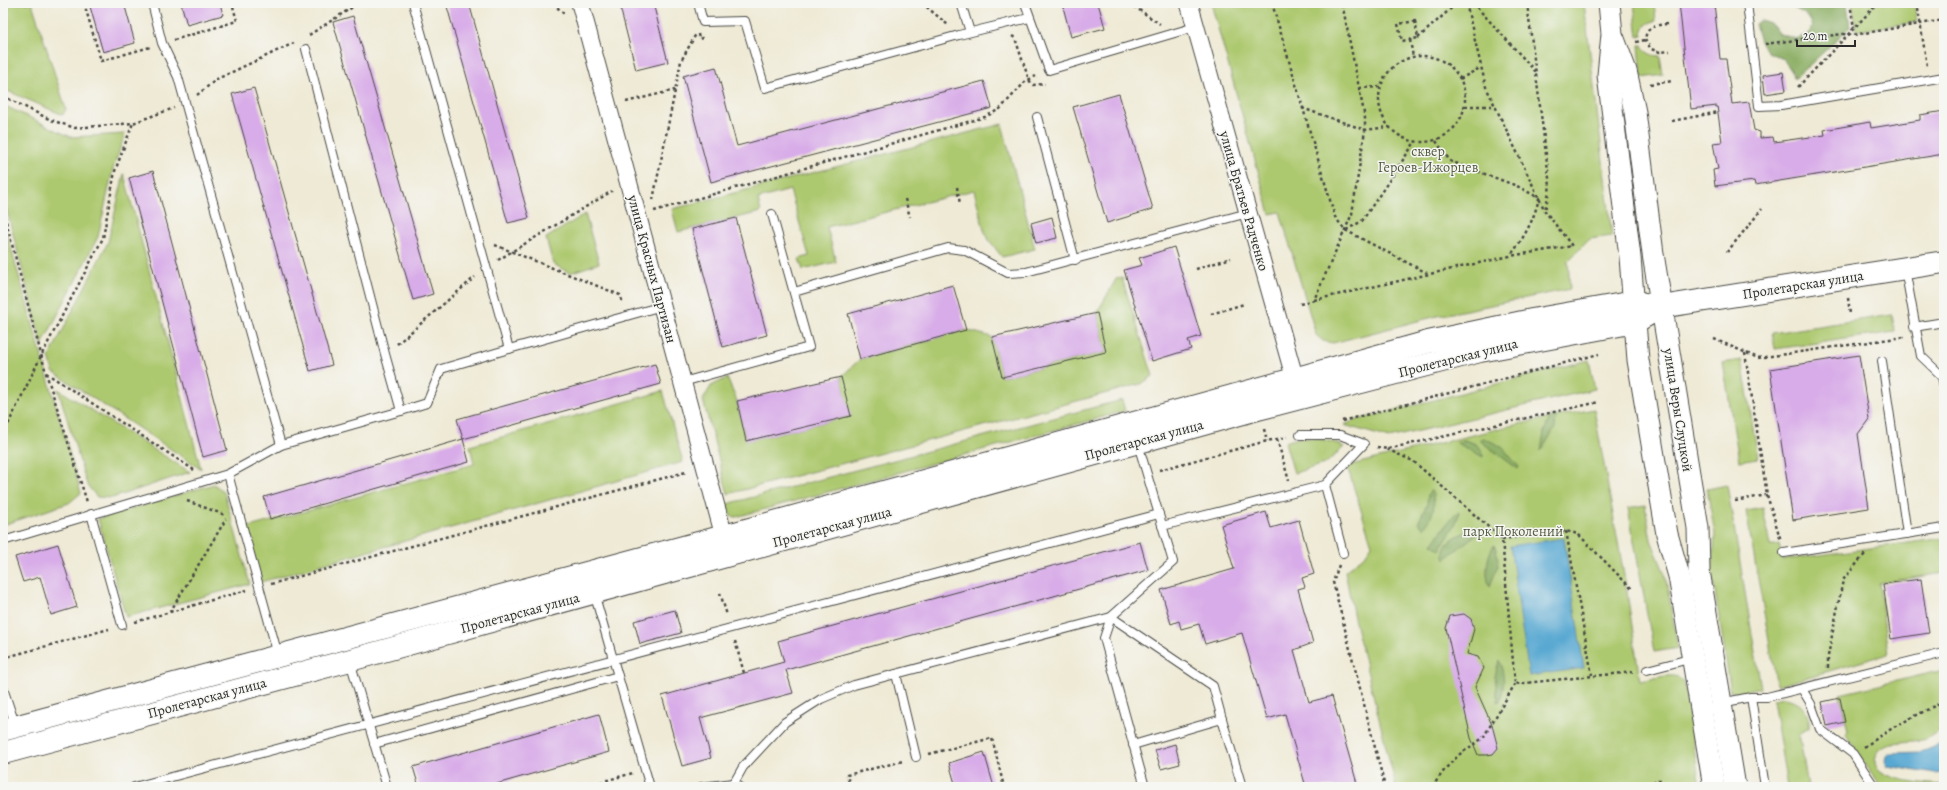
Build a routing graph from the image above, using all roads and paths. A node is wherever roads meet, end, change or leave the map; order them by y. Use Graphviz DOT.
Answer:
graph roads {
  1 [pos="152,3"];
  2 [pos="413,3"];
  3 [pos="553,3"];
  4 [pos="580,3"];
  5 [pos="698,3"];
  6 [pos="922,3"];
  7 [pos="961,3"];
  8 [pos="1025,3"];
  9 [pos="1129,3"];
  10 [pos="1189,3"];
  11 [pos="1272,3"];
  12 [pos="1342,3"];
  13 [pos="1457,3"];
  14 [pos="1466,3"];
  15 [pos="1473,3"];
  16 [pos="1527,3"];
  17 [pos="1609,3"];
  18 [pos="1747,3"];
  19 [pos="1850,3"];
  20 [pos="1878,3"];
  21 [pos="1917,3"];
  22 [pos="1030,18"];
  23 [pos="570,20"];
  24 [pos="1944,20"];
  25 [pos="703,22"];
  26 [pos="1161,24"];
  27 [pos="1667,24"];
  28 [pos="1920,24"];
  29 [pos="1196,27"];
  30 [pos="1854,28"];
  31 [pos="970,32"];
  32 [pos="1612,34"];
  33 [pos="1848,34"];
  34 [pos="959,35"];
  35 [pos="1418,38"];
  36 [pos="1410,40"];
  37 [pos="1645,40"];
  38 [pos="1634,42"];
  39 [pos="1752,46"];
  40 [pos="306,49"];
  41 [pos="1670,51"];
  42 [pos="1413,57"];
  43 [pos="1480,68"];
  44 [pos="1049,70"];
  45 [pos="1536,72"];
  46 [pos="1944,77"];
  47 [pos="1460,79"];
  48 [pos="1929,80"];
  49 [pos="1673,81"];
  50 [pos="1649,84"];
  51 [pos="1381,87"];
  52 [pos="1359,88"];
  53 [pos="675,90"];
  54 [pos="1781,105"];
  55 [pos="1465,106"];
  56 [pos="1495,106"];
  57 [pos="608,107"];
  58 [pos="1302,107"];
  59 [pos="1719,112"];
  60 [pos="1037,117"];
  61 [pos="1672,121"];
  62 [pos="133,123"];
  63 [pos="1389,127"];
  64 [pos="1365,130"];
  65 [pos="1436,141"];
  66 [pos="1415,142"];
  67 [pos="957,187"];
  68 [pos="1539,198"];
  69 [pos="905,199"];
  70 [pos="960,204"];
  71 [pos="1762,209"];
  72 [pos="3,210"];
  73 [pos="1545,211"];
  74 [pos="1248,213"];
  75 [pos="772,214"];
  76 [pos="910,217"];
  77 [pos="1345,230"];
  78 [pos="478,239"];
  79 [pos="1727,252"];
  80 [pos="1510,256"];
  81 [pos="1231,258"];
  82 [pos="1075,260"];
  83 [pos="1944,262"];
  84 [pos="1904,268"];
  85 [pos="1196,269"];
  86 [pos="1427,274"];
  87 [pos="794,292"];
  88 [pos="1314,300"];
  89 [pos="1244,304"];
  90 [pos="1300,304"];
  91 [pos="662,306"];
  92 [pos="1661,307"];
  93 [pos="1634,312"];
  94 [pos="1211,314"];
  95 [pos="626,316"];
  96 [pos="1944,322"];
  97 [pos="1914,327"];
  98 [pos="1916,336"];
  99 [pos="1714,339"];
  100 [pos="509,349"];
  101 [pos="1745,353"];
  102 [pos="1599,354"];
  103 [pos="42,356"];
  104 [pos="1882,361"];
  105 [pos="46,373"];
  106 [pos="683,382"];
  107 [pos="1944,387"];
  108 [pos="1297,388"];
  109 [pos="1599,402"];
  110 [pos="401,411"];
  111 [pos="1336,423"];
  112 [pos="3,435"];
  113 [pos="1300,435"];
  114 [pos="1277,439"];
  115 [pos="1137,442"];
  116 [pos="1364,444"];
  117 [pos="281,445"];
  118 [pos="1387,449"];
  119 [pos="686,472"];
  120 [pos="228,474"];
  121 [pos="1146,474"];
  122 [pos="209,480"];
  123 [pos="1325,485"];
  124 [pos="166,493"];
  125 [pos="1293,493"];
  126 [pos="1767,495"];
  127 [pos="1736,501"];
  128 [pos="91,514"];
  129 [pos="1158,514"];
  130 [pos="1162,526"];
  131 [pos="1944,528"];
  132 [pos="1566,531"];
  133 [pos="1907,534"];
  134 [pos="724,536"];
  135 [pos="1879,538"];
  136 [pos="3,540"];
  137 [pos="1502,540"];
  138 [pos="1343,553"];
  139 [pos="1784,553"];
  140 [pos="259,587"];
  141 [pos="1633,590"];
  142 [pos="594,593"];
  143 [pos="170,612"];
  144 [pos="1111,617"];
  145 [pos="122,625"];
  146 [pos="1944,653"];
  147 [pos="279,656"];
  148 [pos="3,658"];
  149 [pos="1693,658"];
  150 [pos="613,659"];
  151 [pos="350,660"];
  152 [pos="1647,670"];
  153 [pos="896,674"];
  154 [pos="1592,675"];
  155 [pos="618,676"];
  156 [pos="1827,682"];
  157 [pos="1516,684"];
  158 [pos="3,688"];
  159 [pos="1802,689"];
  160 [pos="1751,697"];
  161 [pos="1944,701"];
  162 [pos="1721,703"];
  163 [pos="1222,719"];
  164 [pos="368,724"];
  165 [pos="10,729"];
  166 [pos="992,738"];
  167 [pos="374,744"];
  168 [pos="1133,745"];
  169 [pos="3,753"];
  170 [pos="1853,754"];
  171 [pos="916,757"];
  172 [pos="645,770"];
  173 [pos="1662,779"];
  174 [pos="737,785"];
  175 [pos="134,787"];
  176 [pos="387,787"];
  177 [pos="583,787"];
  178 [pos="650,787"];
  179 [pos="702,787"];
  180 [pos="1004,787"];
  181 [pos="1144,787"];
  182 [pos="1242,787"];
  183 [pos="1385,787"];
  184 [pos="1432,787"];
  185 [pos="1641,787"];
  186 [pos="1714,787"];
  187 [pos="1735,787"];
  188 [pos="1765,787"];
  189 [pos="1879,787"];
  1 -- 117 [label="lane"];
  2 -- 78 [label="lane"];
  3 -- 23 [label="path"];
  4 -- 57 [label="street, улица Красных Партизан"];
  5 -- 25 [label="lane"];
  6 -- 34 [label="path"];
  7 -- 31 [label="lane"];
  8 -- 22 [label="lane"];
  9 -- 26 [label="path"];
  10 -- 29 [label="street, улица Братьев Радченко"];
  11 -- 58 [label="path"];
  12 -- 52 [label="path"];
  13 -- 35 [label="path"];
  14 -- 43 [label="path"];
  15 -- 45 [label="path"];
  16 -- 45 [label="path"];
  17 -- 32 [label="street, улица Веры Слуцкой"];
  18 -- 39 [label="lane"];
  19 -- 30 [label="path"];
  20 -- 30 [label="path"];
  21 -- 28 [label="path"];
  22 -- 31 [label="lane"];
  22 -- 44 [label="lane"];
  24 -- 28 [label="path"];
  25 -- 34 [label="lane"];
  25 -- 53 [label="path"];
  27 -- 37 [label="path"];
  28 -- 33 [label="path"];
  28 -- 48 [label="path"];
  29 -- 44 [label="lane"];
  29 -- 74 [label="street, улица Братьев Радченко"];
  30 -- 33 [label="path"];
  31 -- 34 [label="lane"];
  32 -- 92 [label="street, улица Веры Слуцкой"];
  32 -- 93 [label="street, улица Веры Слуцкой"];
  33 -- 39 [label="path"];
  33 -- 54 [label="path"];
  35 -- 36 [label="path"];
  35 -- 36 [label="path"];
  36 -- 42 [label="path"];
  37 -- 38 [label="path"];
  37 -- 41 [label="path"];
  39 -- 54 [label="lane"];
  40 -- 110 [label="lane"];
  42 -- 47 [label="path"];
  42 -- 51 [label="path"];
  43 -- 47 [label="path"];
  43 -- 56 [label="path"];
  44 -- 53 [label="path"];
  45 -- 73 [label="path"];
  46 -- 48 [label="lane"];
  47 -- 55 [label="path"];
  48 -- 54 [label="lane"];
  49 -- 50 [label="path"];
  51 -- 52 [label="path"];
  51 -- 63 [label="path"];
  52 -- 64 [label="path"];
  53 -- 57 [label="path"];
  55 -- 56 [label="path"];
  55 -- 65 [label="path"];
  56 -- 68 [label="path"];
  57 -- 91 [label="street, улица Красных Партизан"];
  58 -- 64 [label="path"];
  58 -- 77 [label="path"];
  59 -- 61 [label="path"];
  60 -- 82 [label="lane"];
  62 -- 103 [label="path"];
  63 -- 64 [label="path"];
  63 -- 66 [label="path"];
  64 -- 77 [label="path"];
  65 -- 66 [label="path"];
  65 -- 68 [label="path"];
  66 -- 77 [label="path"];
  67 -- 70 [label="path"];
  68 -- 73 [label="path"];
  68 -- 80 [label="path"];
  69 -- 76 [label="path"];
  71 -- 79 [label="path"];
  72 -- 103 [label="path"];
  73 -- 80 [label="path"];
  74 -- 82 [label="lane"];
  74 -- 108 [label="street, улица Братьев Радченко"];
  75 -- 87 [label="lane"];
  77 -- 86 [label="path"];
  77 -- 88 [label="path"];
  78 -- 95 [label="path"];
  78 -- 100 [label="lane"];
  80 -- 86 [label="path"];
  81 -- 85 [label="path"];
  82 -- 87 [label="lane"];
  83 -- 84 [label="main road, Пролетарская улица"];
  84 -- 92 [label="main road, Пролетарская улица"];
  84 -- 97 [label="lane"];
  86 -- 88 [label="path"];
  87 -- 106 [label="lane"];
  88 -- 90 [label="path"];
  89 -- 94 [label="path"];
  91 -- 95 [label="lane"];
  91 -- 106 [label="street, улица Красных Партизан"];
  92 -- 93 [label="main road, Пролетарская улица"];
  92 -- 162 [label="street, улица Веры Слуцкой"];
  93 -- 108 [label="main road, Пролетарская улица"];
  93 -- 149 [label="street, улица Веры Слуцкой"];
  95 -- 100 [label="lane"];
  96 -- 97 [label="lane"];
  97 -- 98 [label="lane"];
  98 -- 101 [label="path"];
  98 -- 107 [label="lane"];
  99 -- 101 [label="path"];
  100 -- 110 [label="lane"];
  101 -- 126 [label="path"];
  102 -- 111 [label="path"];
  103 -- 105 [label="path"];
  103 -- 112 [label="path"];
  104 -- 133 [label="lane"];
  105 -- 122 [label="path"];
  105 -- 128 [label="path"];
  106 -- 134 [label="street, улица Красных Партизан"];
  108 -- 115 [label="main road, Пролетарская улица"];
  108 -- 134 [label="main road, Пролетарская улица"];
  109 -- 118 [label="path"];
  110 -- 117 [label="lane"];
  113 -- 114 [label="path"];
  113 -- 116 [label="lane"];
  114 -- 121 [label="path"];
  114 -- 125 [label="path"];
  115 -- 121 [label="lane"];
  115 -- 142 [label="main road, Пролетарская улица"];
  116 -- 118 [label="path"];
  116 -- 123 [label="lane"];
  117 -- 120 [label="lane"];
  118 -- 137 [label="path"];
  119 -- 140 [label="path"];
  120 -- 122 [label="lane"];
  120 -- 140 [label="lane"];
  121 -- 129 [label="lane"];
  122 -- 124 [label="lane"];
  123 -- 125 [label="lane"];
  123 -- 138 [label="lane"];
  124 -- 128 [label="lane"];
  124 -- 143 [label="path"];
  125 -- 130 [label="lane"];
  126 -- 127 [label="path"];
  126 -- 139 [label="path"];
  128 -- 136 [label="lane"];
  128 -- 145 [label="lane"];
  129 -- 130 [label="lane"];
  129 -- 150 [label="lane"];
  130 -- 144 [label="lane"];
  131 -- 133 [label="lane"];
  132 -- 137 [label="path"];
  132 -- 141 [label="path"];
  132 -- 154 [label="path"];
  133 -- 135 [label="lane"];
  134 -- 147 [label="main road, Пролетарская улица"];
  135 -- 139 [label="lane"];
  135 -- 156 [label="path"];
  137 -- 157 [label="path"];
  138 -- 183 [label="path"];
  140 -- 143 [label="path"];
  140 -- 147 [label="lane"];
  142 -- 150 [label="lane"];
  142 -- 151 [label="main road, Пролетарская улица"];
  143 -- 145 [label="path"];
  144 -- 153 [label="lane"];
  144 -- 163 [label="lane"];
  144 -- 168 [label="lane"];
  145 -- 148 [label="path"];
  146 -- 156 [label="lane"];
  147 -- 165 [label="main road, Пролетарская улица"];
  149 -- 152 [label="lane"];
  149 -- 186 [label="street, улица Веры Слуцкой"];
  150 -- 155 [label="lane"];
  150 -- 164 [label="lane"];
  151 -- 164 [label="lane"];
  151 -- 169 [label="main road, Пролетарская улица"];
  152 -- 154 [label="path"];
  153 -- 171 [label="lane"];
  153 -- 174 [label="lane"];
  154 -- 157 [label="path"];
  155 -- 167 [label="lane"];
  155 -- 172 [label="lane"];
  156 -- 159 [label="lane"];
  157 -- 184 [label="path"];
  158 -- 165 [label="lane"];
  159 -- 160 [label="lane"];
  159 -- 170 [label="lane"];
  160 -- 162 [label="lane"];
  160 -- 188 [label="lane"];
  161 -- 170 [label="path"];
  162 -- 187 [label="street, улица Веры Слуцкой"];
  163 -- 168 [label="lane"];
  163 -- 182 [label="lane"];
  164 -- 167 [label="lane"];
  164 -- 175 [label="lane"];
  166 -- 180 [label="path"];
  167 -- 176 [label="lane"];
  168 -- 181 [label="lane"];
  170 -- 189 [label="lane"];
  172 -- 177 [label="path"];
  172 -- 178 [label="lane"];
  173 -- 185 [label="path"];
  174 -- 179 [label="lane"];
}
